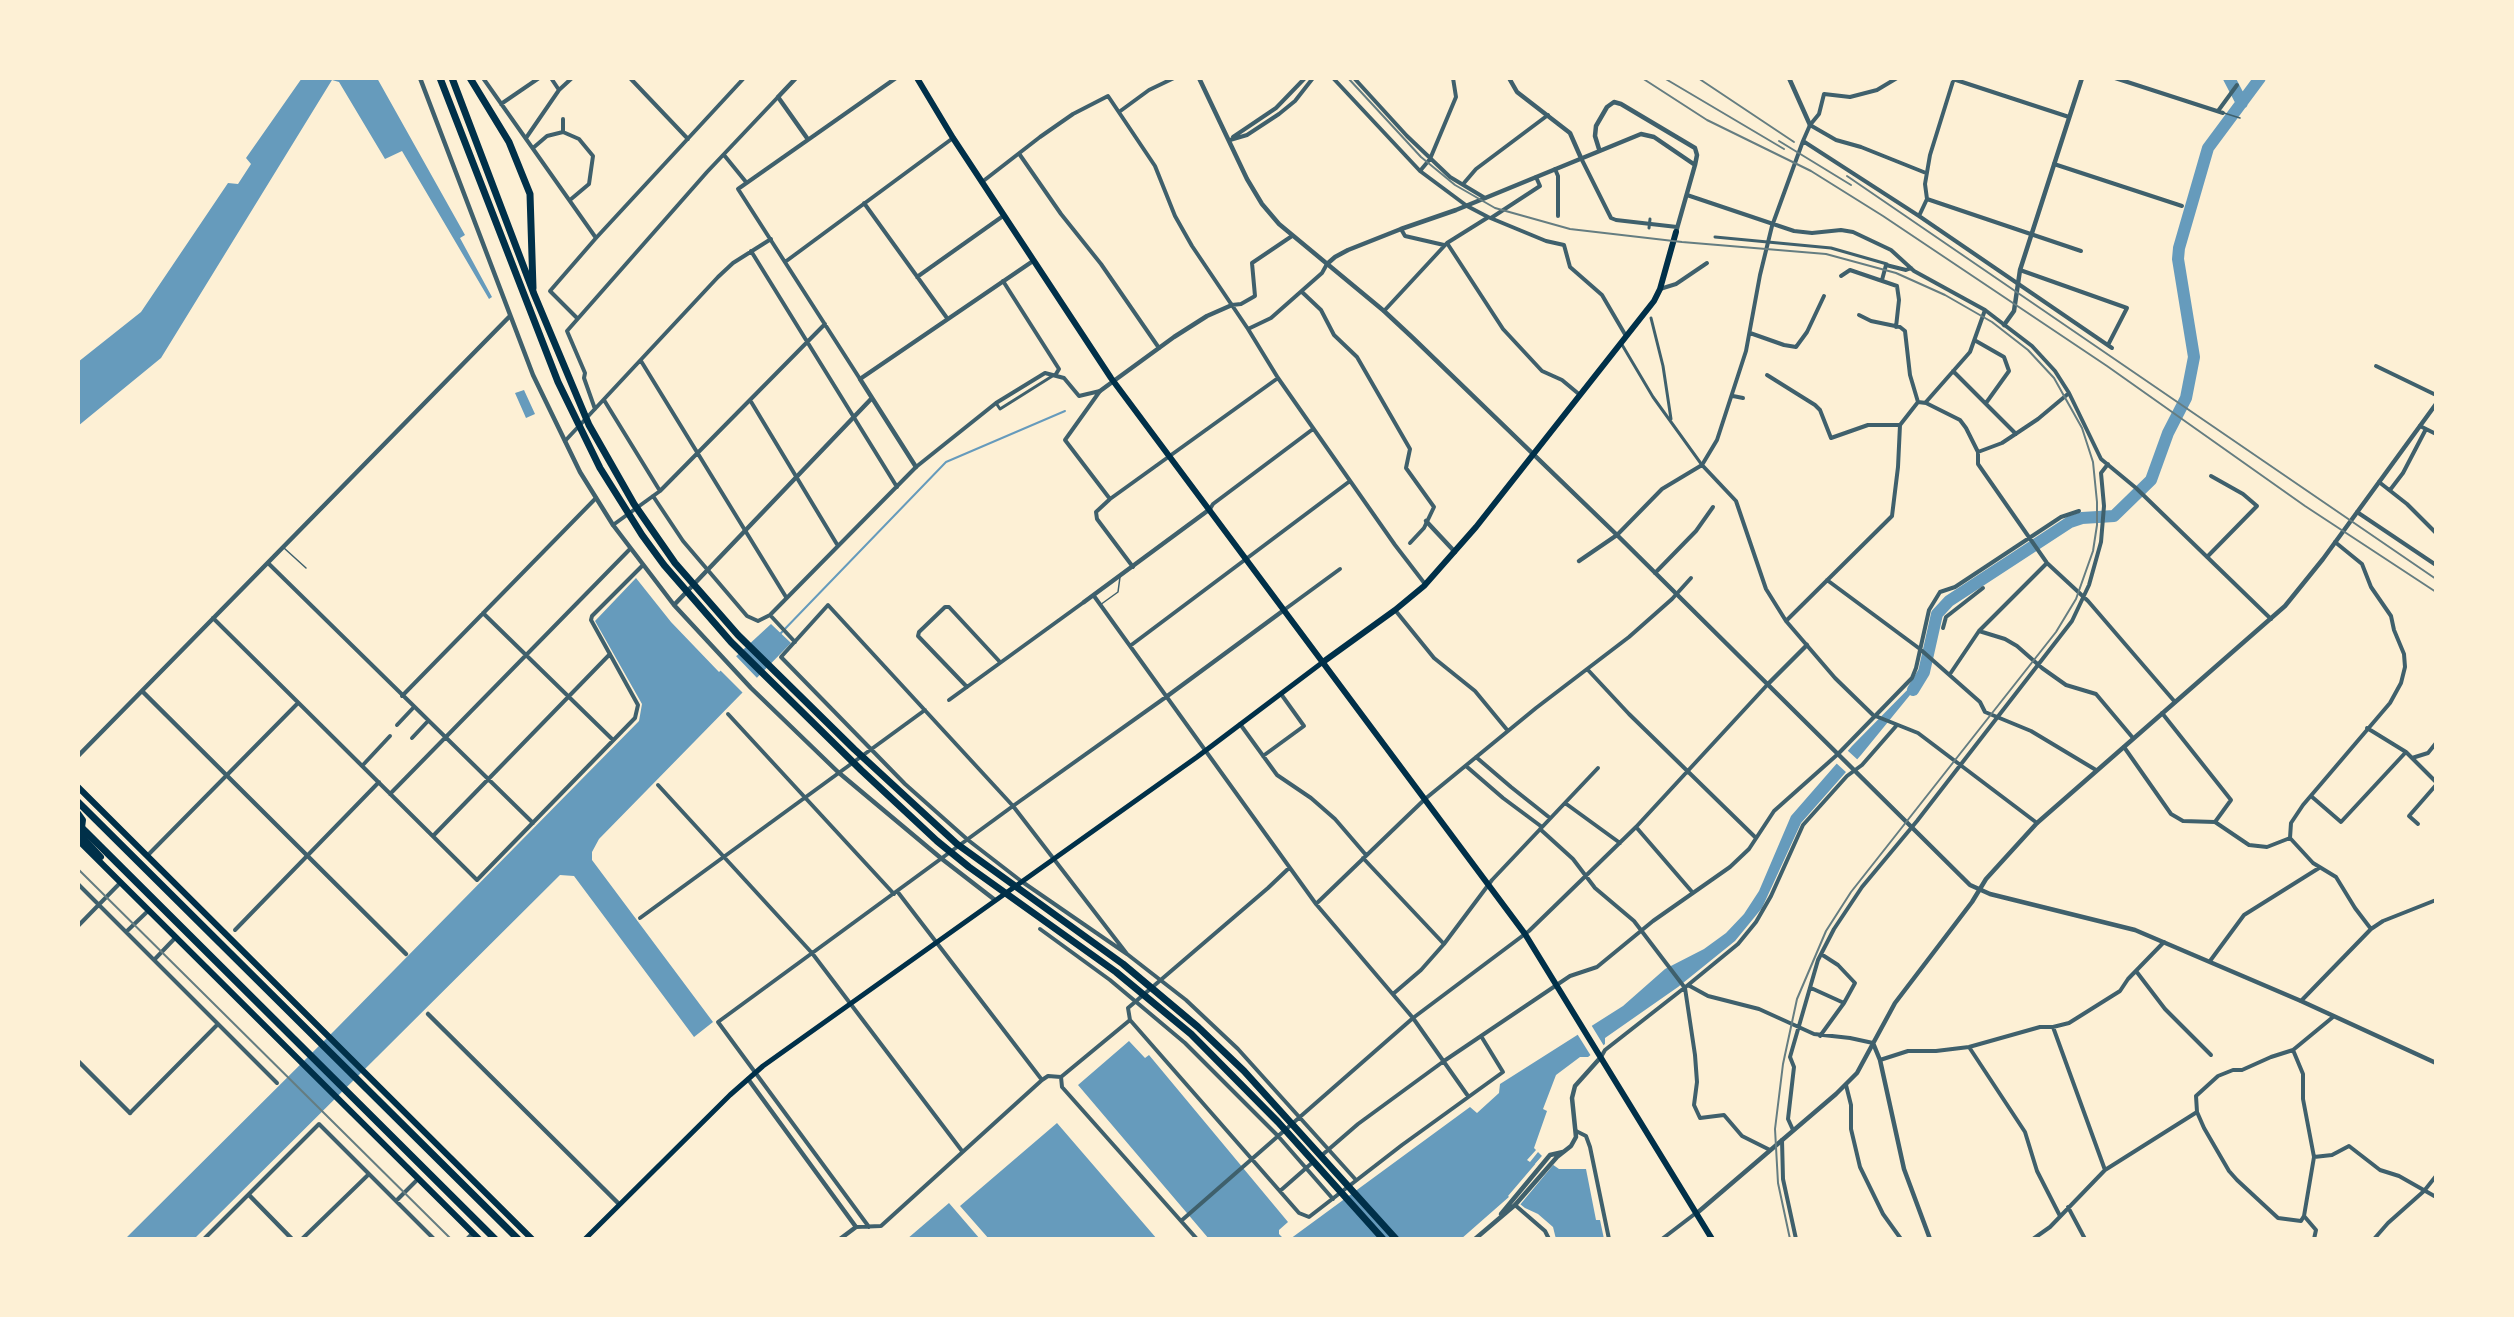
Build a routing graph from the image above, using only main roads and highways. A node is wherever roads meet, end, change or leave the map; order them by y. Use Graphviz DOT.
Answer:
graph roads {
  1 [pos="440,78"];
  2 [pos="452,78"];
  3 [pos="470,78"];
  4 [pos="917,78"];
  5 [pos="1676,230"];
  6 [pos="534,294"];
  7 [pos="1323,662"];
  8 [pos="78,787"];
  9 [pos="78,802"];
  10 [pos="78,813"];
  11 [pos="78,824"];
  12 [pos="78,840"];
  13 [pos="110,872"];
  14 [pos="479,1239"];
  15 [pos="495,1239"];
  16 [pos="518,1239"];
  17 [pos="532,1239"];
  18 [pos="585,1239"];
  19 [pos="1383,1239"];
  20 [pos="1396,1239"];
  21 [pos="1712,1239"];
  1 -- 19 [label="highway"];
  2 -- 6 [label="highway"];
  3 -- 6 [label="highway"];
  4 -- 7 [label="main road"];
  5 -- 7 [label="main road"];
  6 -- 20 [label="highway"];
  7 -- 18 [label="main road"];
  7 -- 21 [label="main road"];
  8 -- 17 [label="main road"];
  9 -- 16 [label="highway"];
  10 -- 13 [label="main road"];
  11 -- 15 [label="highway"];
  12 -- 13 [label="main road"];
  13 -- 14 [label="main road"];
}
